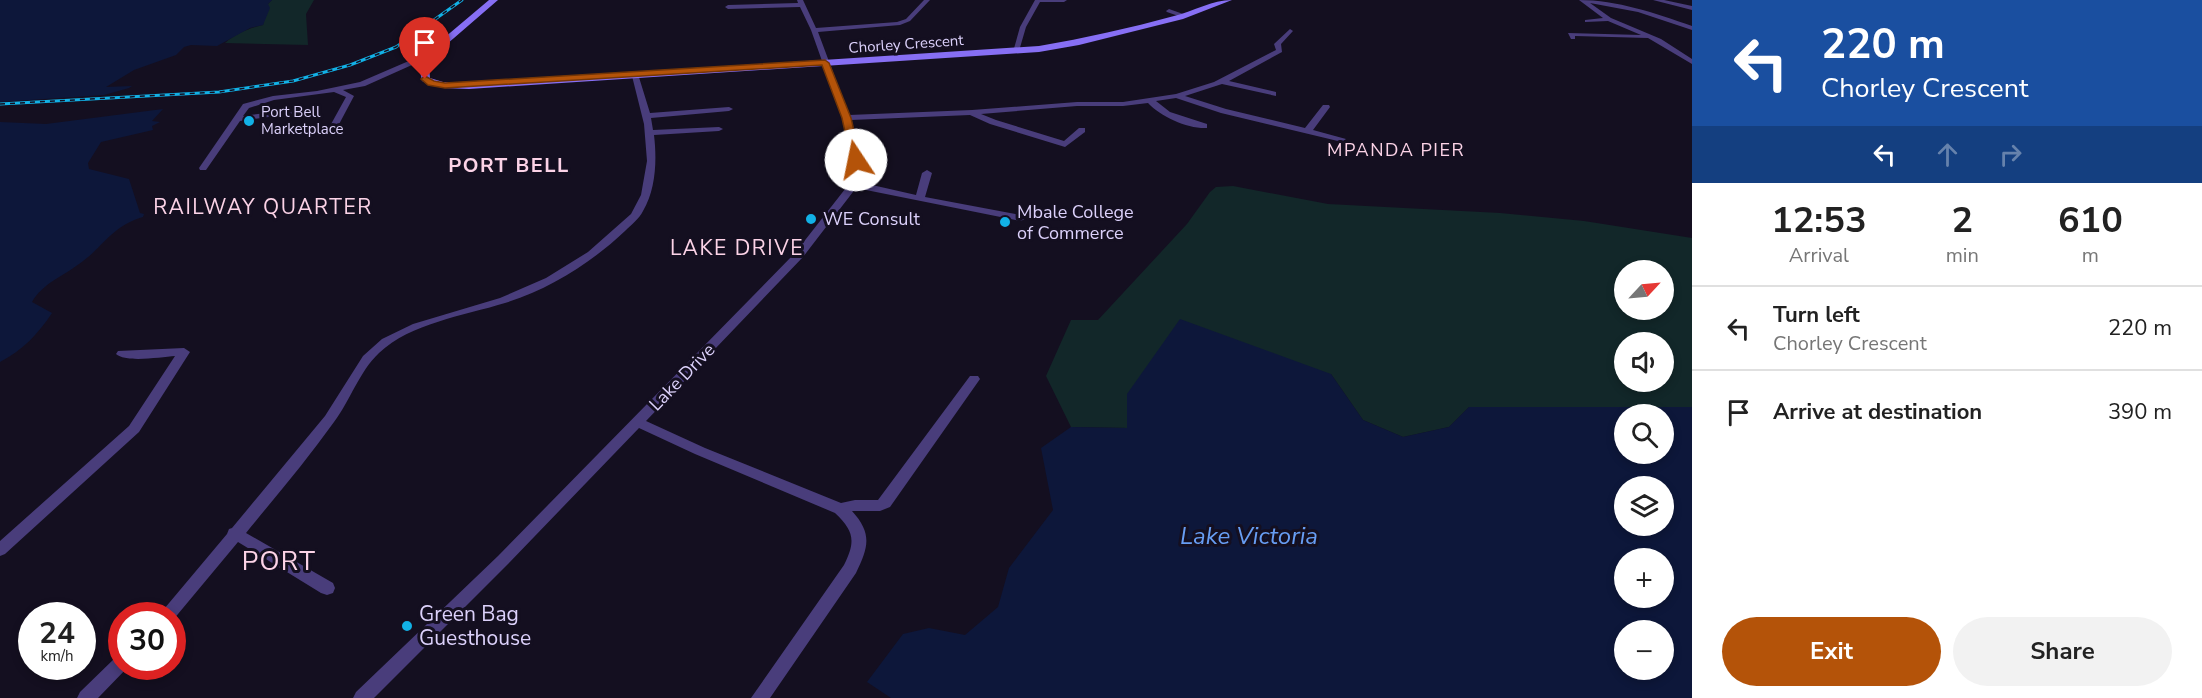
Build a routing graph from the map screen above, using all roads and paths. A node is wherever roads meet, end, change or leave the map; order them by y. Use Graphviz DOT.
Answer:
graph roads {
  1 [pos="494,0"];
  2 [pos="927,0"];
  3 [pos="1038,0"];
  4 [pos="1064,0"];
  5 [pos="1228,0"];
  6 [pos="1582,0"];
  7 [pos="1656,0"];
  8 [pos="1683,0"];
  9 [pos="801,2"];
  10 [pos="1665,2"];
  11 [pos="728,8"];
  12 [pos="1692,8"];
  13 [pos="1169,11"];
  14 [pos="1184,16"];
  15 [pos="1609,19"];
  16 [pos="1587,21"];
  17 [pos="1692,28"];
  18 [pos="814,30"];
  19 [pos="1290,31"];
  20 [pos="1653,37"];
  21 [pos="1573,38"];
  22 [pos="1016,51"];
  23 [pos="428,56"];
  24 [pos="1692,62"];
  25 [pos="825,63"];
  26 [pos="634,74"];
  27 [pos="1220,81"];
  28 [pos="336,90"];
  29 [pos="1273,94"];
  30 [pos="1176,96"];
  31 [pos="1150,100"];
  32 [pos="1326,107"];
  33 [pos="729,109"];
  34 [pos="297,111"];
  35 [pos="972,112"];
  36 [pos="648,116"];
  37 [pos="847,118"];
  38 [pos="238,119"];
  39 [pos="334,126"];
  40 [pos="1204,126"];
  41 [pos="719,129"];
  42 [pos="1082,130"];
  43 [pos="1308,130"];
  44 [pos="649,133"];
  45 [pos="1342,139"];
  46 [pos="203,168"];
  47 [pos="927,173"];
  48 [pos="854,184"];
  49 [pos="920,199"];
  50 [pos="1021,218"];
  51 [pos="122,354"];
  52 [pos="974,379"];
  53 [pos="638,422"];
  54 [pos="840,509"];
  55 [pos="234,533"];
  56 [pos="0,550"];
  57 [pos="327,588"];
  58 [pos="178,602"];
  59 [pos="108,676"];
  60 [pos="86,698"];
  61 [pos="362,698"];
  62 [pos="759,698"];
  1 -- 23 [label="main road"];
  2 -- 18 [label="street"];
  3 -- 4 [label="street"];
  3 -- 22 [label="street"];
  5 -- 14 [label="main road, Chorley Crescent"];
  6 -- 15 [label="street"];
  6 -- 17 [label="street"];
  7 -- 10 [label="street"];
  8 -- 10 [label="street"];
  9 -- 11 [label="street"];
  9 -- 18 [label="street"];
  10 -- 12 [label="street"];
  13 -- 14 [label="street"];
  14 -- 22 [label="main road, Chorley Crescent"];
  15 -- 16 [label="street"];
  15 -- 20 [label="street"];
  18 -- 25 [label="street"];
  19 -- 27 [label="street"];
  20 -- 21 [label="street"];
  20 -- 24 [label="street"];
  22 -- 25 [label="main road, Chorley Crescent"];
  23 -- 26 [label="main road, Chorley Crescent"];
  23 -- 28 [label="street"];
  25 -- 26 [label="main road, Chorley Crescent"];
  25 -- 37 [label="street"];
  26 -- 36 [label="street"];
  27 -- 29 [label="street"];
  27 -- 30 [label="street"];
  28 -- 38 [label="street"];
  28 -- 39 [label="street"];
  30 -- 31 [label="street"];
  30 -- 43 [label="street"];
  31 -- 35 [label="street"];
  31 -- 40 [label="street"];
  32 -- 43 [label="street"];
  33 -- 36 [label="street"];
  34 -- 38 [label="street"];
  35 -- 37 [label="street"];
  35 -- 42 [label="street"];
  36 -- 44 [label="street"];
  37 -- 48 [label="street"];
  38 -- 46 [label="street"];
  41 -- 44 [label="street"];
  43 -- 45 [label="street"];
  44 -- 55 [label="street"];
  47 -- 49 [label="street"];
  48 -- 49 [label="street"];
  48 -- 53 [label="street, Lake Drive"];
  49 -- 50 [label="street"];
  51 -- 56 [label="street"];
  52 -- 54 [label="street"];
  53 -- 54 [label="street"];
  53 -- 61 [label="street, Lake Drive"];
  54 -- 62 [label="street"];
  55 -- 57 [label="street"];
  55 -- 58 [label="street"];
  59 -- 60 [label="street"];
}
